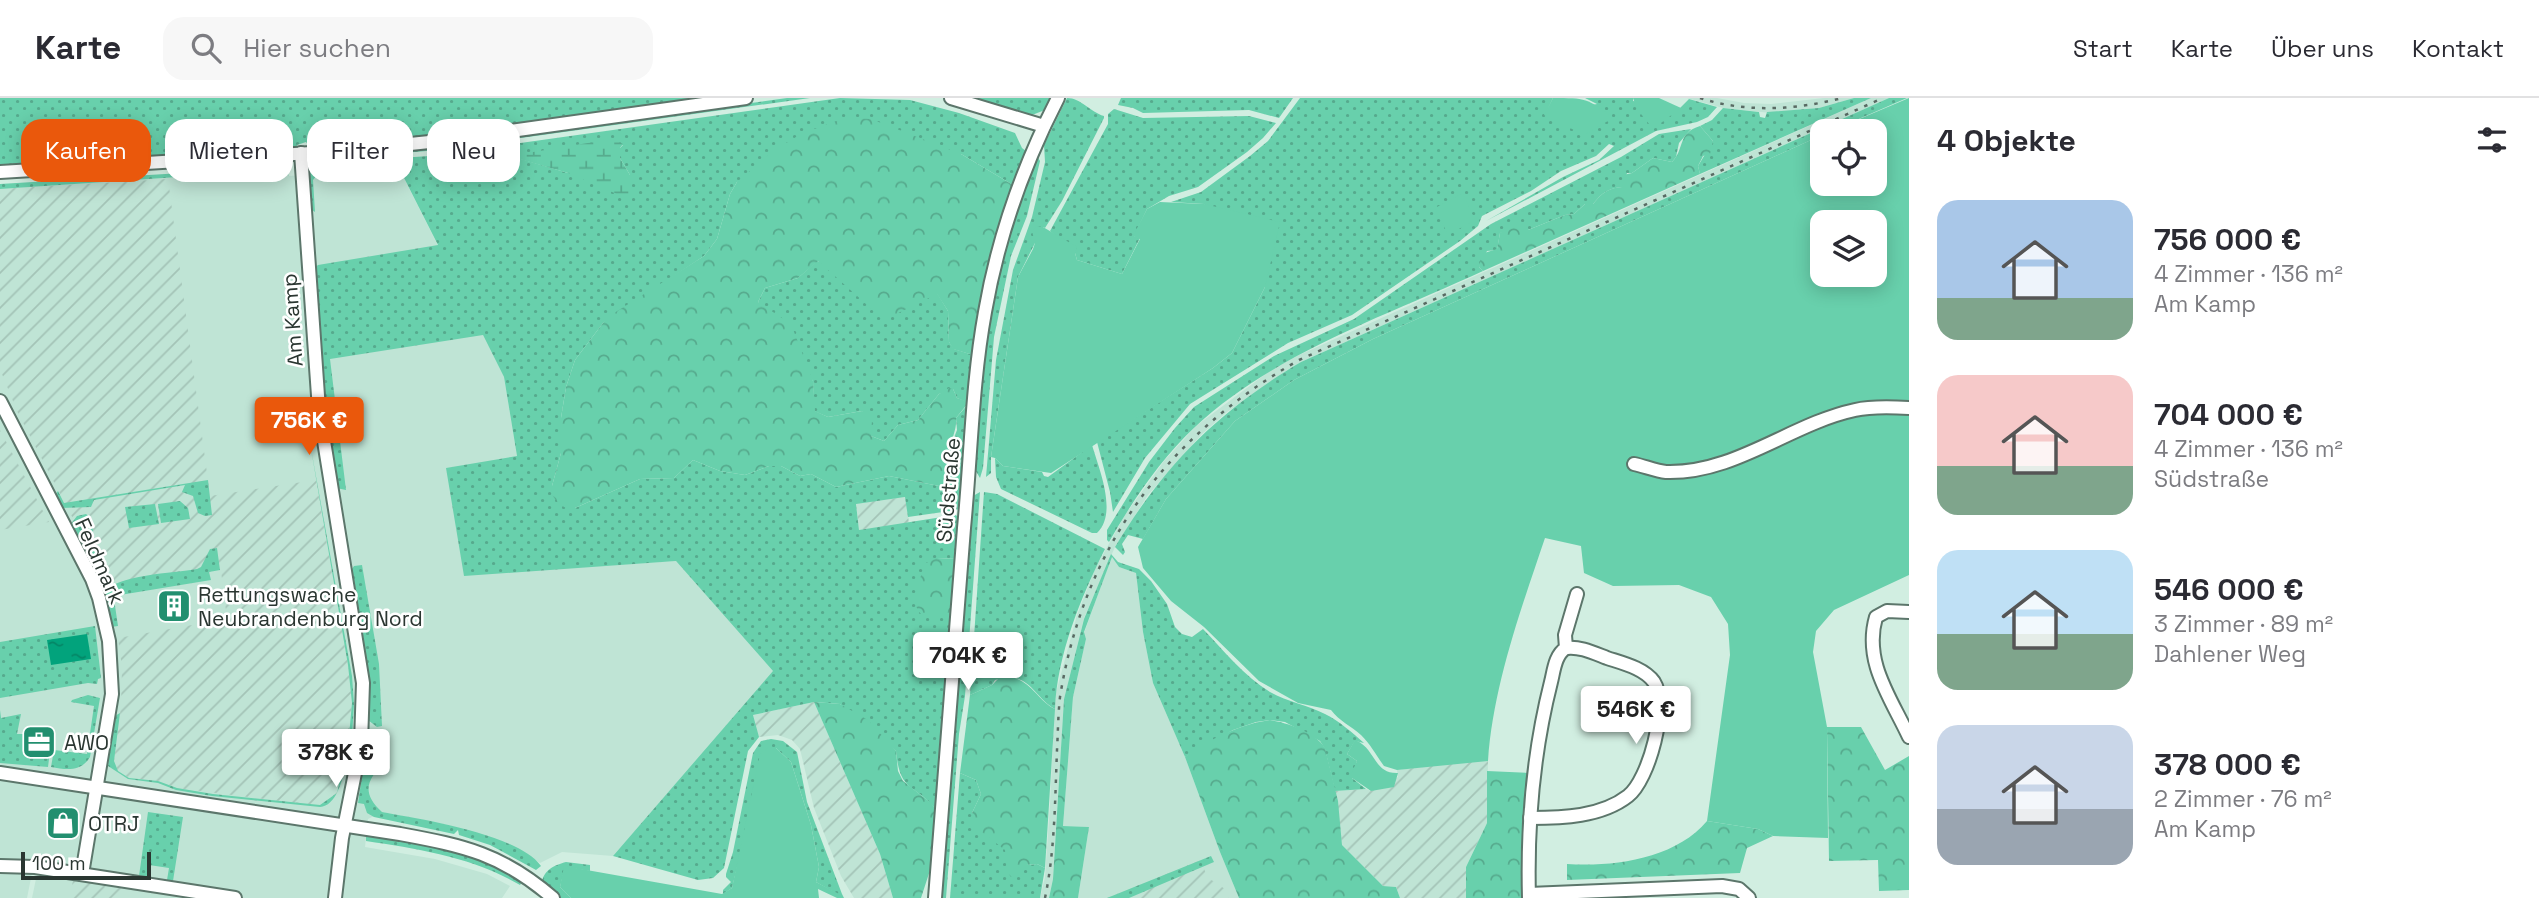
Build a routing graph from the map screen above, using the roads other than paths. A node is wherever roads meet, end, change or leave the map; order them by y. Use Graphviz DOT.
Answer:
graph roads {
  1 [pos="746,98"];
  2 [pos="951,98"];
  3 [pos="1058,98"];
  4 [pos="1044,126"];
  5 [pos="301,153"];
  6 [pos="0,172"];
  7 [pos="0,401"];
  8 [pos="1909,408"];
  9 [pos="1634,464"];
  10 [pos="1577,594"];
  11 [pos="1909,611"];
  12 [pos="1566,648"];
  13 [pos="1909,737"];
  14 [pos="0,773"];
  15 [pos="97,787"];
  16 [pos="1530,818"];
  17 [pos="345,826"];
  18 [pos="0,866"];
  19 [pos="82,874"];
  20 [pos="1592,895"];
  21 [pos="1529,896"];
  22 [pos="234,898"];
  23 [pos="335,898"];
  24 [pos="553,898"];
  25 [pos="935,898"];
  26 [pos="1749,898"];
  1 -- 5 [label="street"];
  2 -- 4 [label="street"];
  3 -- 4 [label="street, Südstraße"];
  4 -- 25 [label="street, Südstraße"];
  5 -- 6 [label="street"];
  5 -- 17 [label="street, Am Kamp"];
  7 -- 15 [label="street, Feldmark"];
  8 -- 9 [label="street"];
  10 -- 12 [label="street"];
  11 -- 13 [label="street"];
  12 -- 16 [label="street"];
  12 -- 16 [label="street"];
  14 -- 15 [label="street"];
  15 -- 17 [label="street"];
  15 -- 19 [label="street, Feldmark"];
  16 -- 21 [label="street"];
  17 -- 23 [label="street, Am Kamp"];
  17 -- 24 [label="street"];
  18 -- 19 [label="street"];
  19 -- 22 [label="street"];
  20 -- 21 [label="street"];
  20 -- 26 [label="street"];
}
